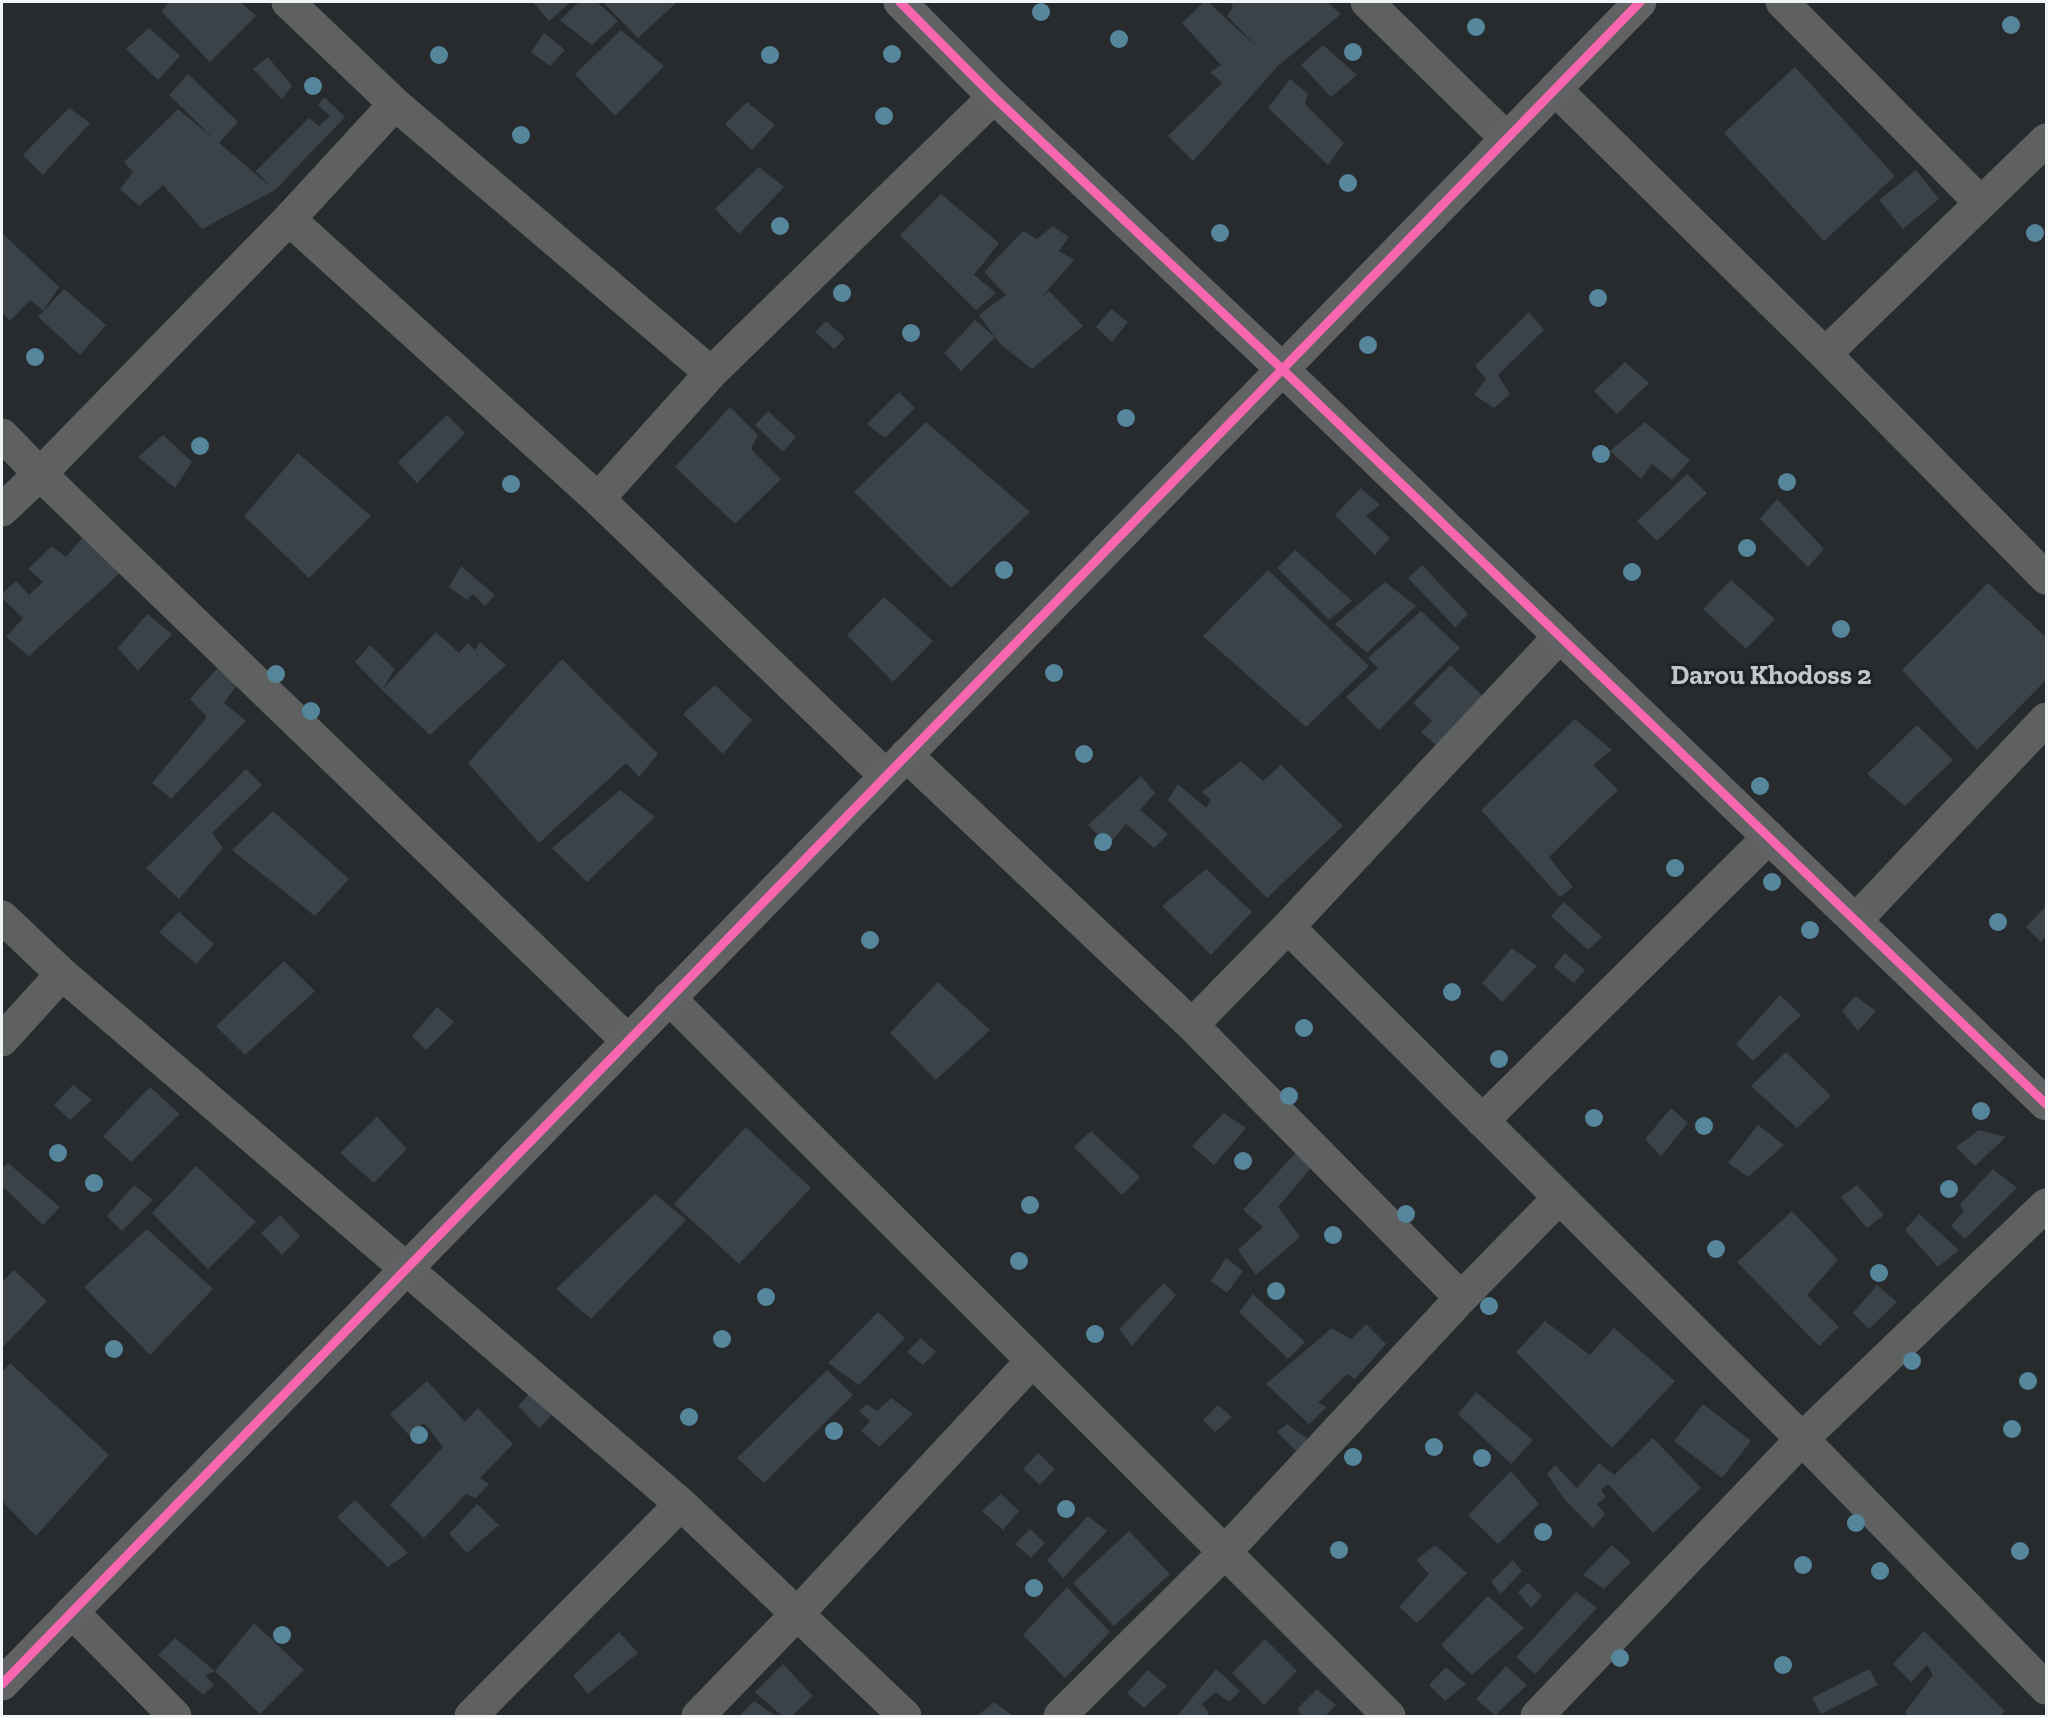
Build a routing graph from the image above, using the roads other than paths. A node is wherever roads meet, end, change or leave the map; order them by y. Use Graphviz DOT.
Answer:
graph roads {
  1 [pos="288,2"];
  2 [pos="900,2"];
  3 [pos="1367,2"];
  4 [pos="1640,2"];
  5 [pos="1782,2"];
  6 [pos="1555,88"];
  7 [pos="994,97"];
  8 [pos="395,104"];
  9 [pos="1506,138"];
  10 [pos="2046,140"];
  11 [pos="1981,203"];
  12 [pos="289,219"];
  13 [pos="1825,354"];
  14 [pos="1282,369"];
  15 [pos="711,373"];
  16 [pos="2,435"];
  17 [pos="40,474"];
  18 [pos="598,498"];
  19 [pos="2,510"];
  20 [pos="2046,578"];
  21 [pos="1560,636"];
  22 [pos="2046,719"];
  23 [pos="896,765"];
  24 [pos="1769,837"];
  25 [pos="2,917"];
  26 [pos="1856,920"];
  27 [pos="1288,927"];
  28 [pos="62,974"];
  29 [pos="669,998"];
  30 [pos="1192,1024"];
  31 [pos="2,1040"];
  32 [pos="628,1041"];
  33 [pos="2046,1104"];
  34 [pos="1482,1120"];
  35 [pos="1559,1198"];
  36 [pos="2046,1205"];
  37 [pos="406,1269"];
  38 [pos="1461,1298"];
  39 [pos="1032,1361"];
  40 [pos="1802,1439"];
  41 [pos="681,1504"];
  42 [pos="1224,1553"];
  43 [pos="72,1612"];
  44 [pos="796,1614"];
  45 [pos="2,1684"];
  46 [pos="2046,1688"];
  47 [pos="175,1716"];
  48 [pos="471,1716"];
  49 [pos="698,1716"];
  50 [pos="905,1716"];
  51 [pos="1060,1716"];
  52 [pos="1389,1716"];
  53 [pos="1538,1716"];
  1 -- 8 [label="street"];
  2 -- 7 [label="street"];
  3 -- 9 [label="street"];
  4 -- 6 [label="street"];
  5 -- 11 [label="street"];
  6 -- 9 [label="street"];
  6 -- 13 [label="street"];
  7 -- 14 [label="street"];
  7 -- 15 [label="street"];
  8 -- 12 [label="street"];
  8 -- 15 [label="street"];
  9 -- 14 [label="street"];
  10 -- 11 [label="street"];
  11 -- 13 [label="street"];
  12 -- 17 [label="street"];
  12 -- 18 [label="street"];
  13 -- 20 [label="street"];
  14 -- 21 [label="street"];
  14 -- 23 [label="street"];
  15 -- 18 [label="street"];
  16 -- 17 [label="street"];
  17 -- 19 [label="street"];
  17 -- 32 [label="street"];
  18 -- 23 [label="street"];
  21 -- 24 [label="street"];
  21 -- 27 [label="street"];
  22 -- 26 [label="street"];
  23 -- 29 [label="street"];
  23 -- 30 [label="street"];
  24 -- 26 [label="street"];
  24 -- 34 [label="street"];
  25 -- 28 [label="street"];
  26 -- 33 [label="street"];
  27 -- 30 [label="street"];
  27 -- 34 [label="street"];
  28 -- 31 [label="street"];
  28 -- 37 [label="street"];
  29 -- 32 [label="street"];
  29 -- 39 [label="street"];
  30 -- 38 [label="street"];
  32 -- 37 [label="street"];
  34 -- 35 [label="street"];
  35 -- 38 [label="street"];
  35 -- 40 [label="street"];
  36 -- 40 [label="street"];
  37 -- 41 [label="street"];
  37 -- 43 [label="street"];
  38 -- 42 [label="street"];
  39 -- 42 [label="street"];
  39 -- 44 [label="street"];
  40 -- 46 [label="street"];
  40 -- 53 [label="street"];
  41 -- 44 [label="street"];
  41 -- 48 [label="street"];
  42 -- 51 [label="street"];
  42 -- 52 [label="street"];
  43 -- 45 [label="street"];
  43 -- 47 [label="street"];
  44 -- 49 [label="street"];
  44 -- 50 [label="street"];
}
